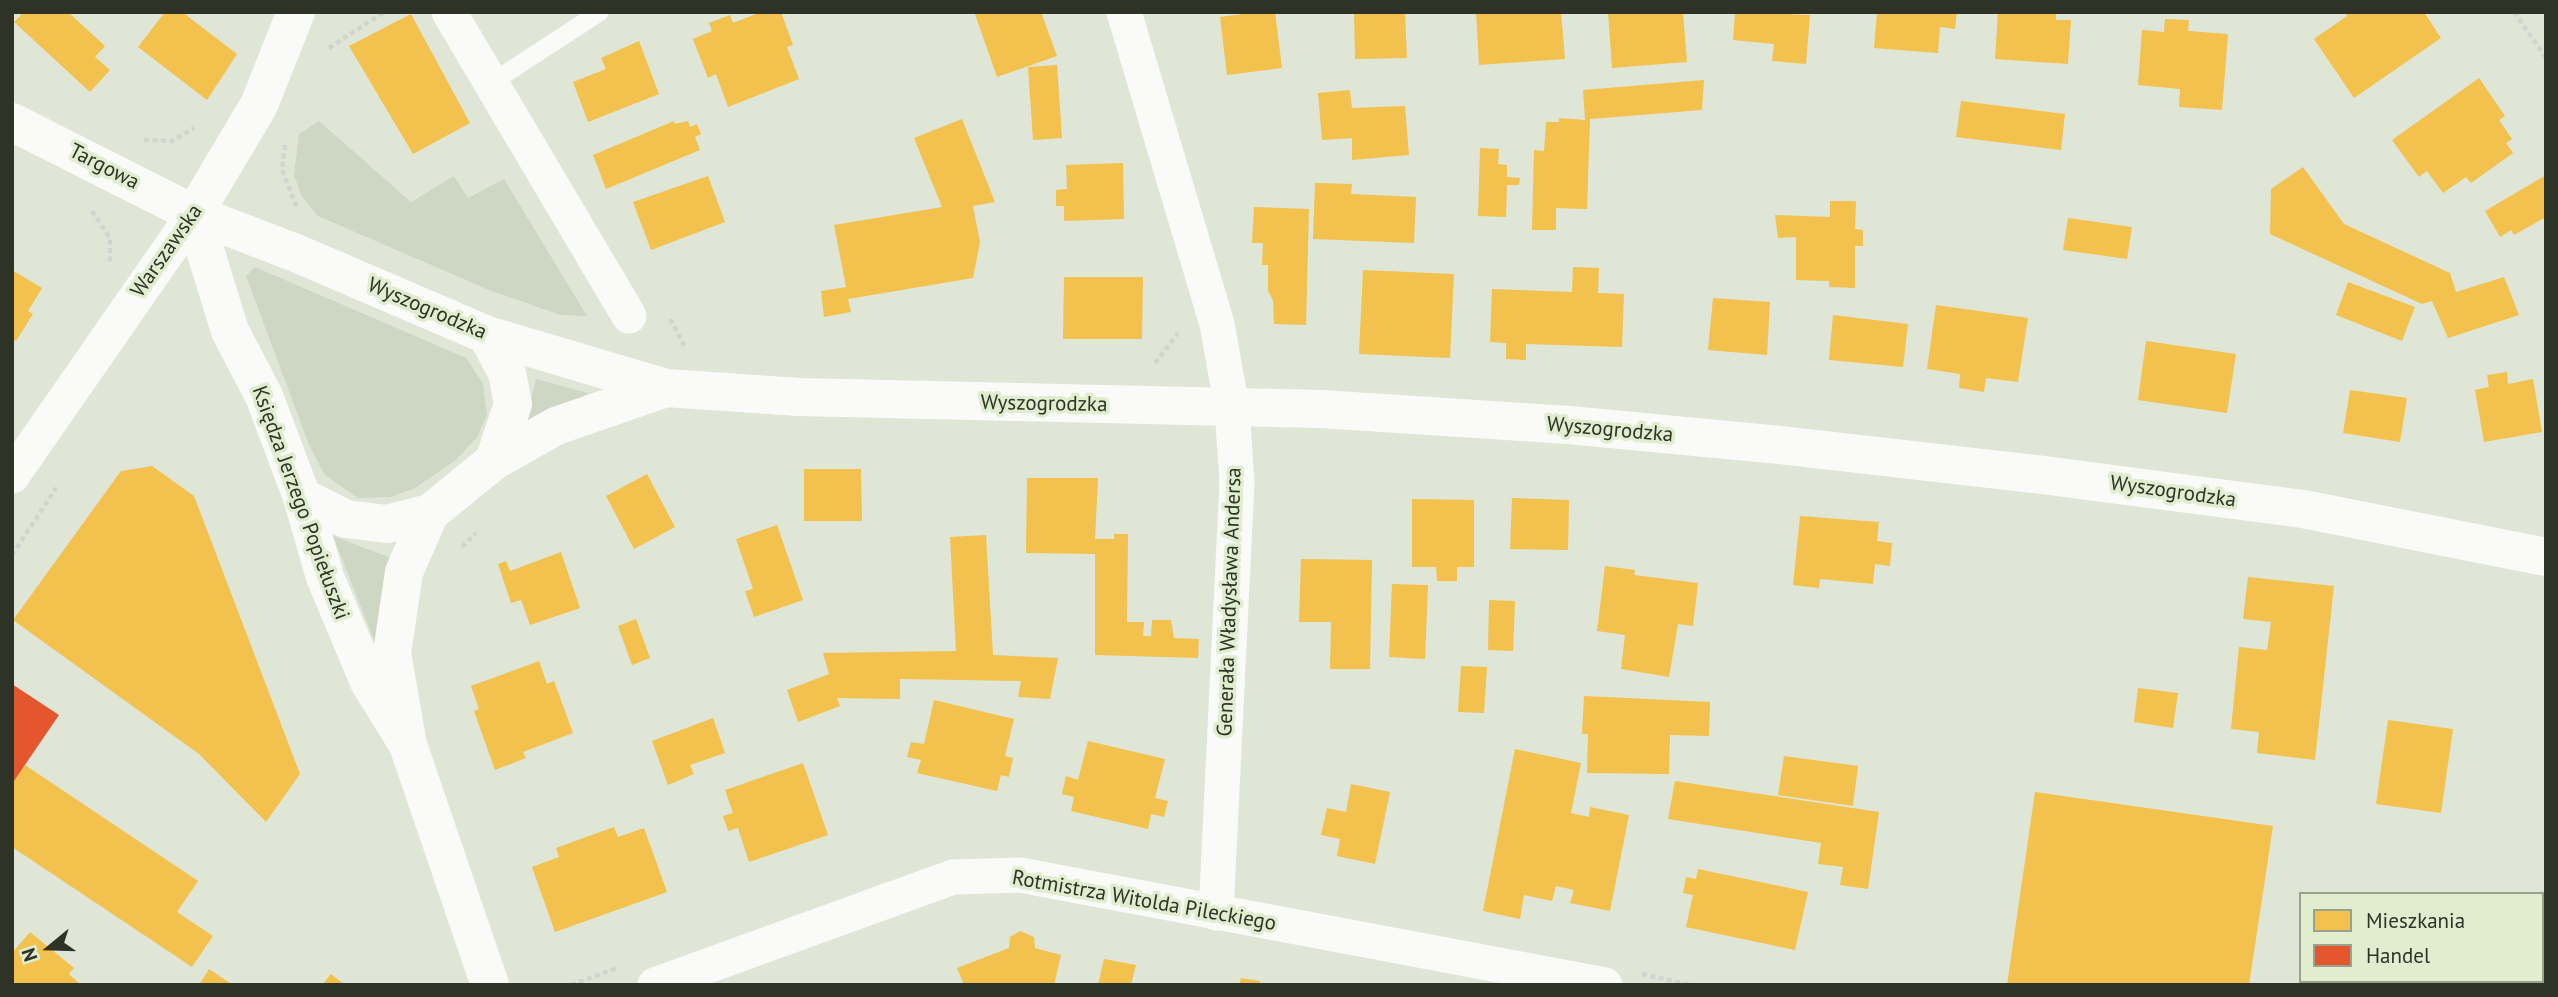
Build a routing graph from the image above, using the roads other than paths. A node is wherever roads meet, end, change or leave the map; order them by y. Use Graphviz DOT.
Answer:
graph roads {
  1 [pos="296,12"];
  2 [pos="449,12"];
  3 [pos="600,12"];
  4 [pos="1124,12"];
  5 [pos="491,83"];
  6 [pos="12,122"];
  7 [pos="194,214"];
  8 [pos="629,316"];
  9 [pos="486,335"];
  10 [pos="666,388"];
  11 [pos="1232,408"];
  12 [pos="494,461"];
  13 [pos="12,476"];
  14 [pos="302,497"];
  15 [pos="430,513"];
  16 [pos="2546,557"];
  17 [pos="408,745"];
  18 [pos="1216,913"];
  19 [pos="490,985"];
  20 [pos="655,985"];
  21 [pos="1605,985"];
  1 -- 7 [label="main road, Warszawska"];
  2 -- 5 [label="street"];
  3 -- 5 [label="lane"];
  4 -- 11 [label="street, Generała Władysława Andersa"];
  5 -- 8 [label="street"];
  6 -- 7 [label="main road, Targowa"];
  7 -- 9 [label="main road, Wyszogrodzka"];
  7 -- 13 [label="street, Warszawska"];
  7 -- 14 [label="main road, Księdza Jerzego Popiełuszki"];
  9 -- 10 [label="main road, Wyszogrodzka"];
  9 -- 12 [label="main road"];
  10 -- 11 [label="main road, Wyszogrodzka"];
  10 -- 12 [label="main road, Wyszogrodzka"];
  11 -- 16 [label="main road, Wyszogrodzka"];
  11 -- 18 [label="street, Generała Władysława Andersa"];
  12 -- 15 [label="main road, Wyszogrodzka"];
  14 -- 15 [label="main road"];
  14 -- 17 [label="main road, Księdza Jerzego Popiełuszki"];
  15 -- 17 [label="main road, Księdza Jerzego Popiełuszki"];
  17 -- 19 [label="main road, Księdza Jerzego Popiełuszki"];
  18 -- 20 [label="street, Rotmistrza Witolda Pileckiego"];
  18 -- 21 [label="street, Rotmistrza Witolda Pileckiego"];
}
